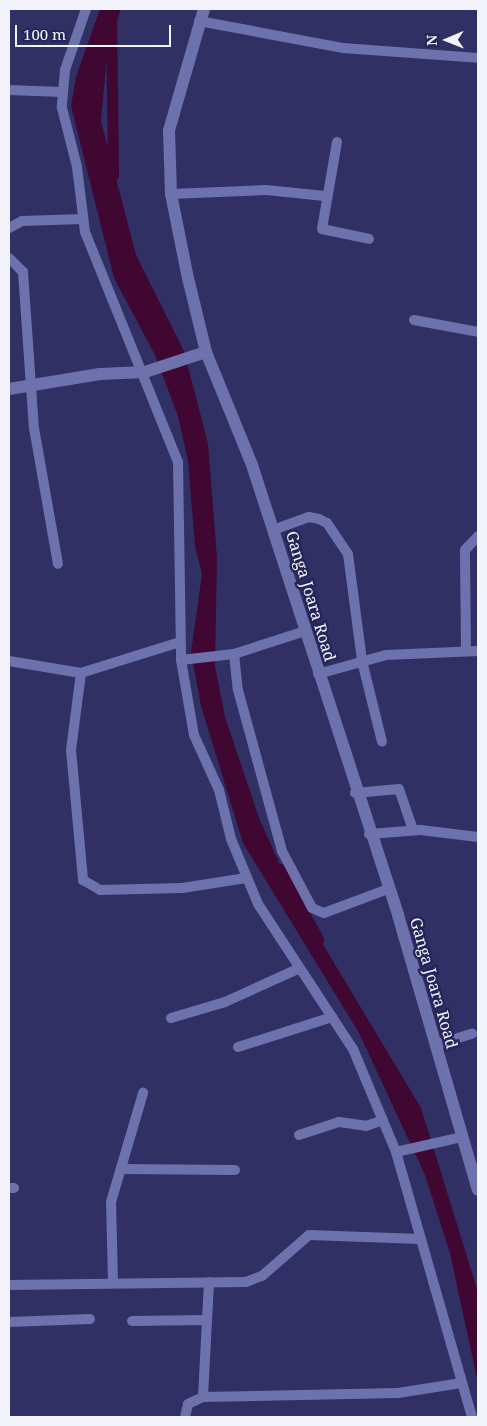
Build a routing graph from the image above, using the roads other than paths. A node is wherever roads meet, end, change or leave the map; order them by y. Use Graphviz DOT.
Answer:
graph roads {
  1 [pos="86,9"];
  2 [pos="204,9"];
  3 [pos="199,21"];
  4 [pos="478,58"];
  5 [pos="9,90"];
  6 [pos="62,92"];
  7 [pos="337,142"];
  8 [pos="172,194"];
  9 [pos="325,196"];
  10 [pos="83,219"];
  11 [pos="9,228"];
  12 [pos="368,239"];
  13 [pos="9,258"];
  14 [pos="414,320"];
  15 [pos="478,332"];
  16 [pos="206,352"];
  17 [pos="149,371"];
  18 [pos="34,386"];
  19 [pos="9,389"];
  20 [pos="273,530"];
  21 [pos="478,536"];
  22 [pos="58,564"];
  23 [pos="305,631"];
  24 [pos="180,642"];
  25 [pos="466,650"];
  26 [pos="478,651"];
  27 [pos="234,654"];
  28 [pos="181,660"];
  29 [pos="9,661"];
  30 [pos="362,661"];
  31 [pos="81,673"];
  32 [pos="318,674"];
  33 [pos="382,742"];
  34 [pos="355,793"];
  35 [pos="412,830"];
  36 [pos="368,834"];
  37 [pos="478,837"];
  38 [pos="246,878"];
  39 [pos="388,889"];
  40 [pos="300,968"];
  41 [pos="332,1017"];
  42 [pos="171,1018"];
  43 [pos="472,1034"];
  44 [pos="435,1045"];
  45 [pos="238,1047"];
  46 [pos="143,1093"];
  47 [pos="383,1120"];
  48 [pos="299,1135"];
  49 [pos="462,1138"];
  50 [pos="396,1152"];
  51 [pos="121,1169"];
  52 [pos="235,1170"];
  53 [pos="478,1190"];
  54 [pos="420,1239"];
  55 [pos="113,1282"];
  56 [pos="209,1282"];
  57 [pos="9,1285"];
  58 [pos="90,1319"];
  59 [pos="207,1320"];
  60 [pos="132,1321"];
  61 [pos="9,1322"];
  62 [pos="461,1383"];
  63 [pos="203,1397"];
  64 [pos="185,1417"];
  65 [pos="472,1417"];
  1 -- 6 [label="street"];
  2 -- 3 [label="main road, Ganga Joara Road"];
  3 -- 4 [label="street"];
  3 -- 8 [label="main road, Ganga Joara Road"];
  5 -- 6 [label="street"];
  6 -- 10 [label="street"];
  7 -- 9 [label="street"];
  8 -- 9 [label="street"];
  8 -- 16 [label="main road, Ganga Joara Road"];
  9 -- 12 [label="street"];
  10 -- 11 [label="street"];
  10 -- 17 [label="street"];
  13 -- 18 [label="street"];
  14 -- 15 [label="street"];
  16 -- 17 [label="main road"];
  16 -- 20 [label="main road, Ganga Joara Road"];
  17 -- 18 [label="main road"];
  17 -- 24 [label="street"];
  18 -- 19 [label="main road"];
  18 -- 22 [label="street"];
  20 -- 23 [label="main road, Ganga Joara Road"];
  20 -- 30 [label="street"];
  21 -- 25 [label="street"];
  23 -- 27 [label="street"];
  23 -- 32 [label="main road, Ganga Joara Road"];
  24 -- 28 [label="street"];
  24 -- 31 [label="street"];
  25 -- 26 [label="street"];
  25 -- 30 [label="street"];
  27 -- 28 [label="street"];
  27 -- 39 [label="street"];
  28 -- 38 [label="street"];
  29 -- 31 [label="street"];
  30 -- 32 [label="street"];
  30 -- 33 [label="street"];
  31 -- 38 [label="street"];
  32 -- 34 [label="main road, Ganga Joara Road"];
  34 -- 35 [label="street"];
  34 -- 36 [label="main road, Ganga Joara Road"];
  35 -- 36 [label="street"];
  35 -- 37 [label="street"];
  36 -- 39 [label="main road, Ganga Joara Road"];
  38 -- 40 [label="street"];
  39 -- 44 [label="main road, Ganga Joara Road"];
  40 -- 41 [label="street"];
  40 -- 42 [label="street"];
  41 -- 45 [label="street"];
  41 -- 47 [label="street"];
  43 -- 44 [label="street"];
  44 -- 49 [label="main road, Ganga Joara Road"];
  46 -- 51 [label="street"];
  47 -- 48 [label="street"];
  47 -- 50 [label="street"];
  49 -- 50 [label="street"];
  49 -- 53 [label="main road, Ganga Joara Road"];
  50 -- 54 [label="street"];
  51 -- 52 [label="street"];
  51 -- 55 [label="street"];
  54 -- 56 [label="street"];
  54 -- 62 [label="street"];
  55 -- 56 [label="street"];
  55 -- 57 [label="street"];
  56 -- 59 [label="street"];
  58 -- 61 [label="street"];
  59 -- 60 [label="street"];
  59 -- 63 [label="street"];
  62 -- 63 [label="street"];
  62 -- 65 [label="street"];
  63 -- 64 [label="street"];
}
